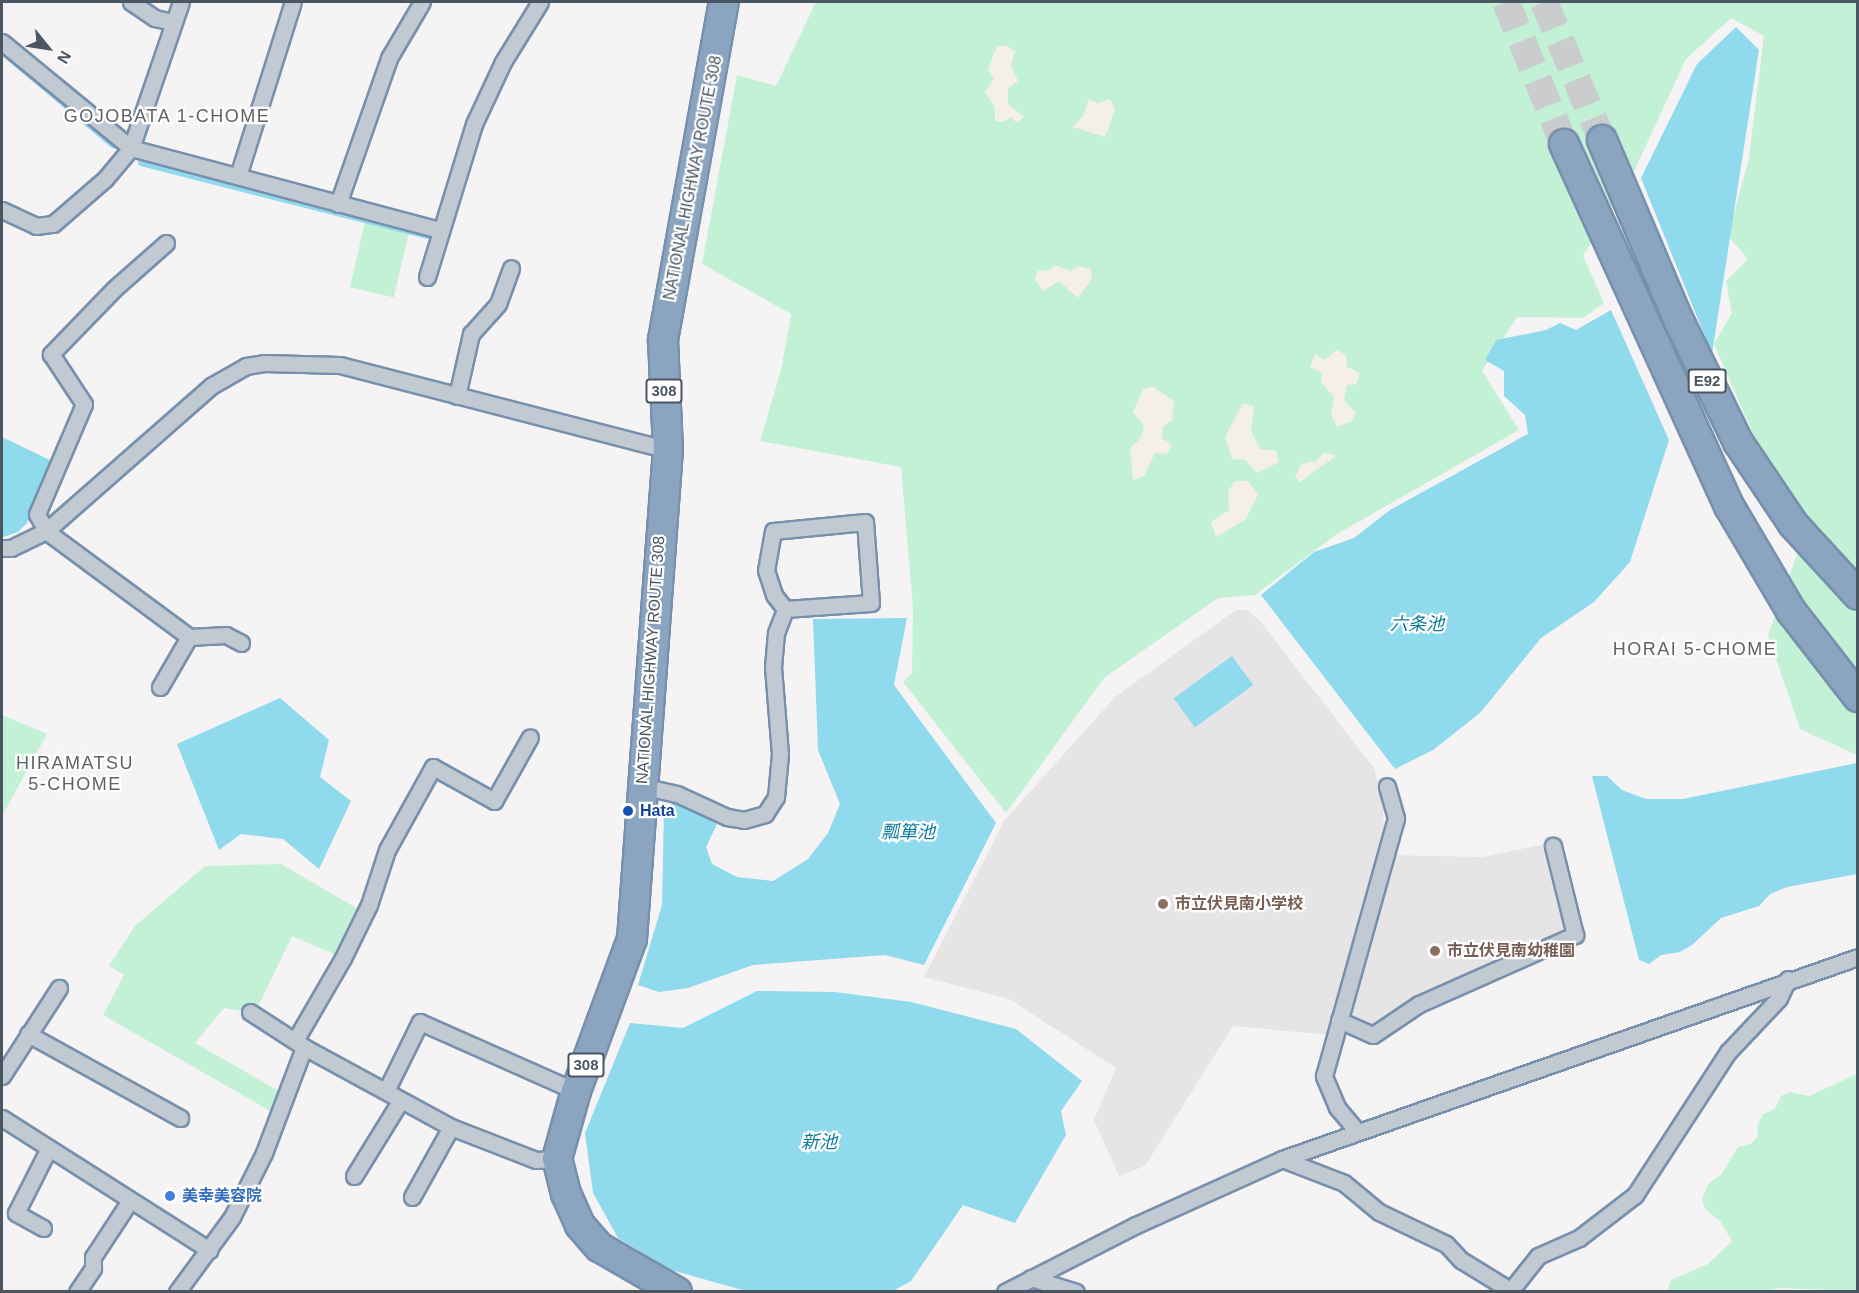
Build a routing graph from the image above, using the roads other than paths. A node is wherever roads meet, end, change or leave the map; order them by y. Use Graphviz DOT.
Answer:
graph roads {
  1 [pos="131,2"];
  2 [pos="181,2"];
  3 [pos="293,2"];
  4 [pos="422,2"];
  5 [pos="540,2"];
  6 [pos="724,2"];
  7 [pos="172,22"];
  8 [pos="2,42"];
  9 [pos="1602,140"];
  10 [pos="1564,144"];
  11 [pos="131,148"];
  12 [pos="238,176"];
  13 [pos="338,204"];
  14 [pos="2,210"];
  15 [pos="440,230"];
  16 [pos="166,243"];
  17 [pos="511,268"];
  18 [pos="427,277"];
  19 [pos="457,396"];
  20 [pos="668,450"];
  21 [pos="46,531"];
  22 [pos="2,548"];
  23 [pos="1857,595"];
  24 [pos="784,609"];
  25 [pos="189,638"];
  26 [pos="241,643"];
  27 [pos="160,687"];
  28 [pos="1857,697"];
  29 [pos="530,736"];
  30 [pos="642,786"];
  31 [pos="1387,786"];
  32 [pos="1553,846"];
  33 [pos="1857,957"];
  34 [pos="1788,979"];
  35 [pos="59,988"];
  36 [pos="250,1012"];
  37 [pos="1339,1020"];
  38 [pos="28,1034"];
  39 [pos="300,1043"];
  40 [pos="2,1076"];
  41 [pos="386,1091"];
  42 [pos="576,1091"];
  43 [pos="401,1100"];
  44 [pos="2,1118"];
  45 [pos="180,1118"];
  46 [pos="450,1127"];
  47 [pos="1356,1130"];
  48 [pos="48,1150"];
  49 [pos="558,1159"];
  50 [pos="1282,1159"];
  51 [pos="354,1176"];
  52 [pos="412,1197"];
  53 [pos="129,1202"];
  54 [pos="43,1227"];
  55 [pos="209,1250"];
  56 [pos="1031,1278"];
  57 [pos="183,1290"];
  58 [pos="1512,1291"];
  59 [pos="77,1292"];
  60 [pos="677,1292"];
  61 [pos="1005,1292"];
  62 [pos="1076,1292"];
  1 -- 7 [label="street"];
  2 -- 7 [label="street"];
  3 -- 12 [label="street"];
  4 -- 13 [label="street"];
  5 -- 15 [label="street"];
  6 -- 20 [label="highway, NATIONAL HIGHWAY ROUTE 308 / 308"];
  7 -- 11 [label="street"];
  8 -- 11 [label="street"];
  9 -- 23 [label="highway, E92"];
  10 -- 28 [label="highway, E92"];
  11 -- 12 [label="street"];
  11 -- 14 [label="street"];
  12 -- 13 [label="street"];
  13 -- 15 [label="street"];
  15 -- 18 [label="street"];
  16 -- 21 [label="street"];
  17 -- 19 [label="street"];
  19 -- 20 [label="street"];
  19 -- 21 [label="street"];
  20 -- 30 [label="highway, NATIONAL HIGHWAY ROUTE 308 / 308"];
  21 -- 22 [label="street"];
  21 -- 25 [label="street"];
  24 -- 24 [label="street"];
  24 -- 30 [label="street"];
  25 -- 26 [label="street"];
  25 -- 27 [label="street"];
  29 -- 39 [label="street"];
  30 -- 42 [label="highway, NATIONAL HIGHWAY ROUTE 308 / 308"];
  31 -- 37 [label="street"];
  32 -- 37 [label="street"];
  33 -- 34 [label="street"];
  34 -- 47 [label="street"];
  34 -- 58 [label="street"];
  35 -- 38 [label="street"];
  36 -- 39 [label="street"];
  37 -- 47 [label="street"];
  38 -- 40 [label="street"];
  38 -- 45 [label="street"];
  39 -- 41 [label="street"];
  39 -- 55 [label="street"];
  41 -- 42 [label="street"];
  41 -- 43 [label="street"];
  42 -- 49 [label="highway, NATIONAL HIGHWAY ROUTE 308 / 308"];
  43 -- 46 [label="street"];
  43 -- 51 [label="street"];
  44 -- 48 [label="street"];
  46 -- 49 [label="street"];
  46 -- 52 [label="street"];
  47 -- 50 [label="street"];
  48 -- 53 [label="street"];
  48 -- 54 [label="street"];
  49 -- 60 [label="highway, NATIONAL HIGHWAY ROUTE 308 / 308"];
  50 -- 56 [label="street"];
  50 -- 58 [label="street"];
  53 -- 55 [label="street"];
  53 -- 59 [label="street"];
  55 -- 57 [label="street"];
  56 -- 61 [label="street"];
  56 -- 62 [label="street"];
}
